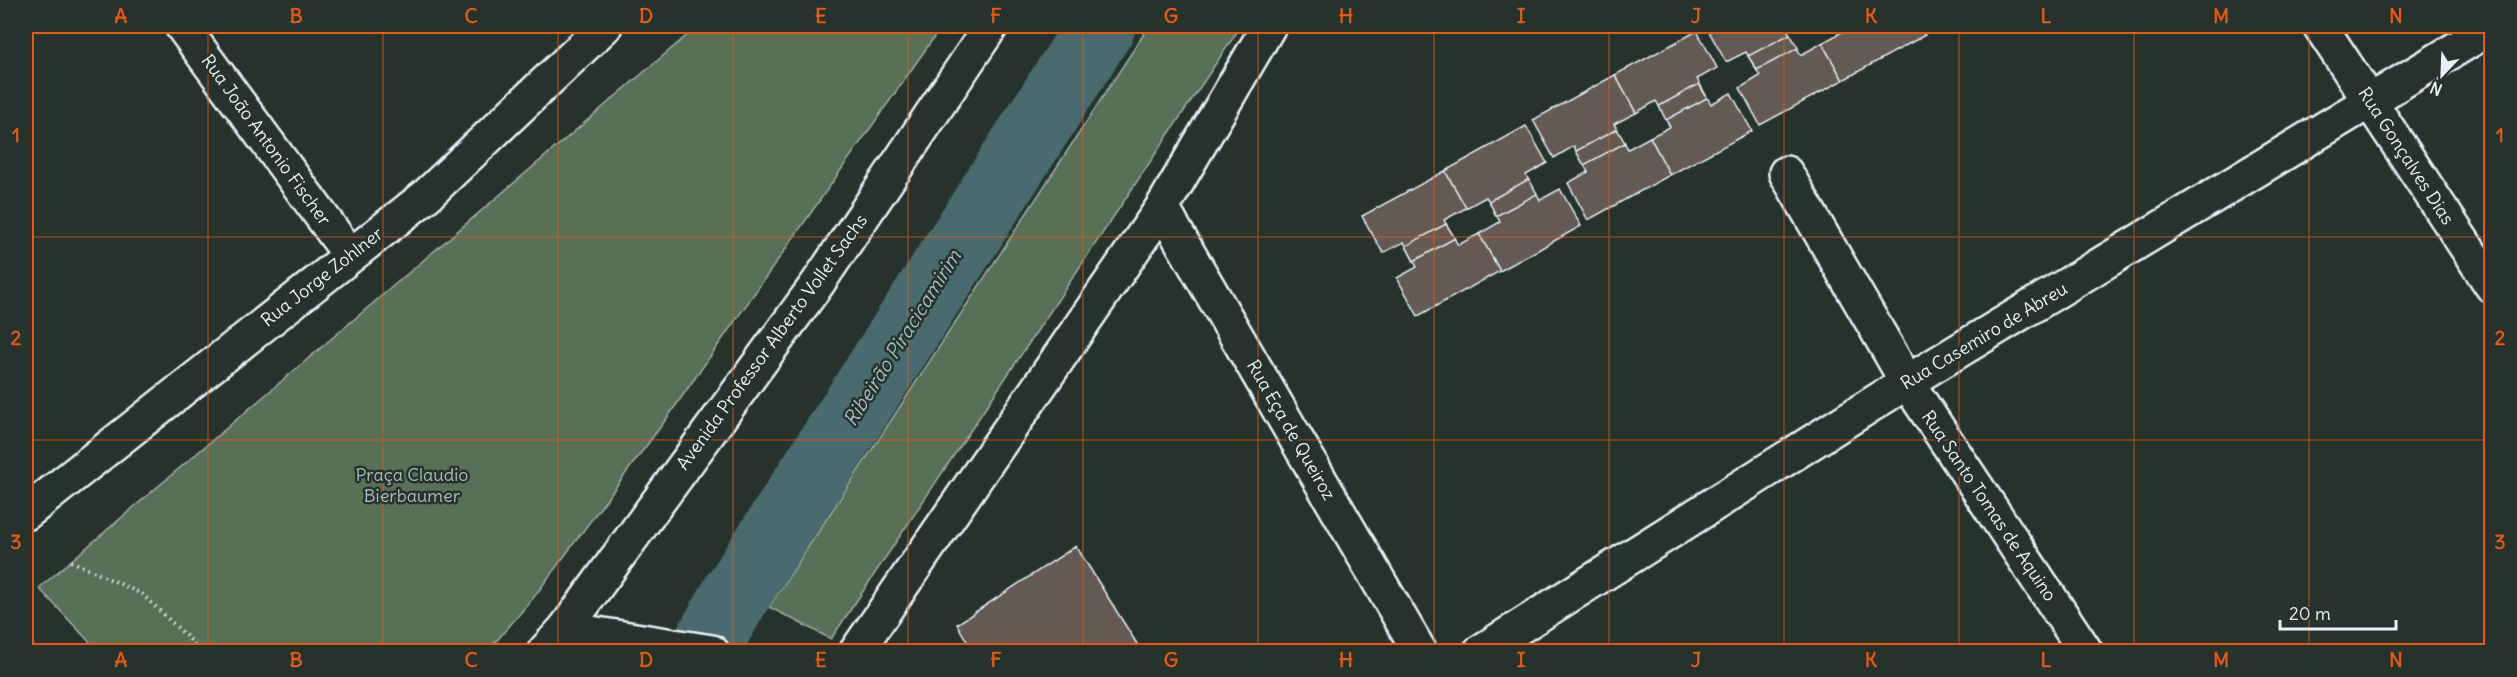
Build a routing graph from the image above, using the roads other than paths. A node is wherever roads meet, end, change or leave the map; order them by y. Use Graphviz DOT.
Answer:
graph roads {
  1 [pos="182,26"];
  2 [pos="605,26"];
  3 [pos="991,26"];
  4 [pos="1269,26"];
  5 [pos="2320,26"];
  6 [pos="2492,27"];
  7 [pos="2370,102"];
  8 [pos="1786,173"];
  9 [pos="1161,208"];
  10 [pos="350,255"];
  11 [pos="2492,286"];
  12 [pos="1906,382"];
  13 [pos="26,512"];
  14 [pos="555,640"];
  15 [pos="712,651"];
  16 [pos="856,651"];
  17 [pos="1420,651"];
  18 [pos="1480,651"];
  19 [pos="2086,651"];
  1 -- 10 [label="street, Rua João Antonio Fischer"];
  2 -- 10 [label="street, Rua Jorge Zohlner"];
  3 -- 14 [label="street, Avenida Professor Alberto Vollet Sachs"];
  4 -- 9 [label="street"];
  5 -- 7 [label="street, Rua Gonçalves Dias"];
  6 -- 7 [label="street, Rua Casemiro de Abreu"];
  7 -- 11 [label="street, Rua Gonçalves Dias"];
  7 -- 12 [label="street, Rua Casemiro de Abreu"];
  8 -- 12 [label="street, Rua Santo Tomas de Aquino"];
  9 -- 16 [label="street"];
  9 -- 17 [label="street, Rua Eça de Queiroz"];
  10 -- 13 [label="street, Rua Jorge Zohlner"];
  12 -- 18 [label="street, Rua Casemiro de Abreu"];
  12 -- 19 [label="street, Rua Santo Tomas de Aquino"];
  14 -- 15 [label="street"];
}
